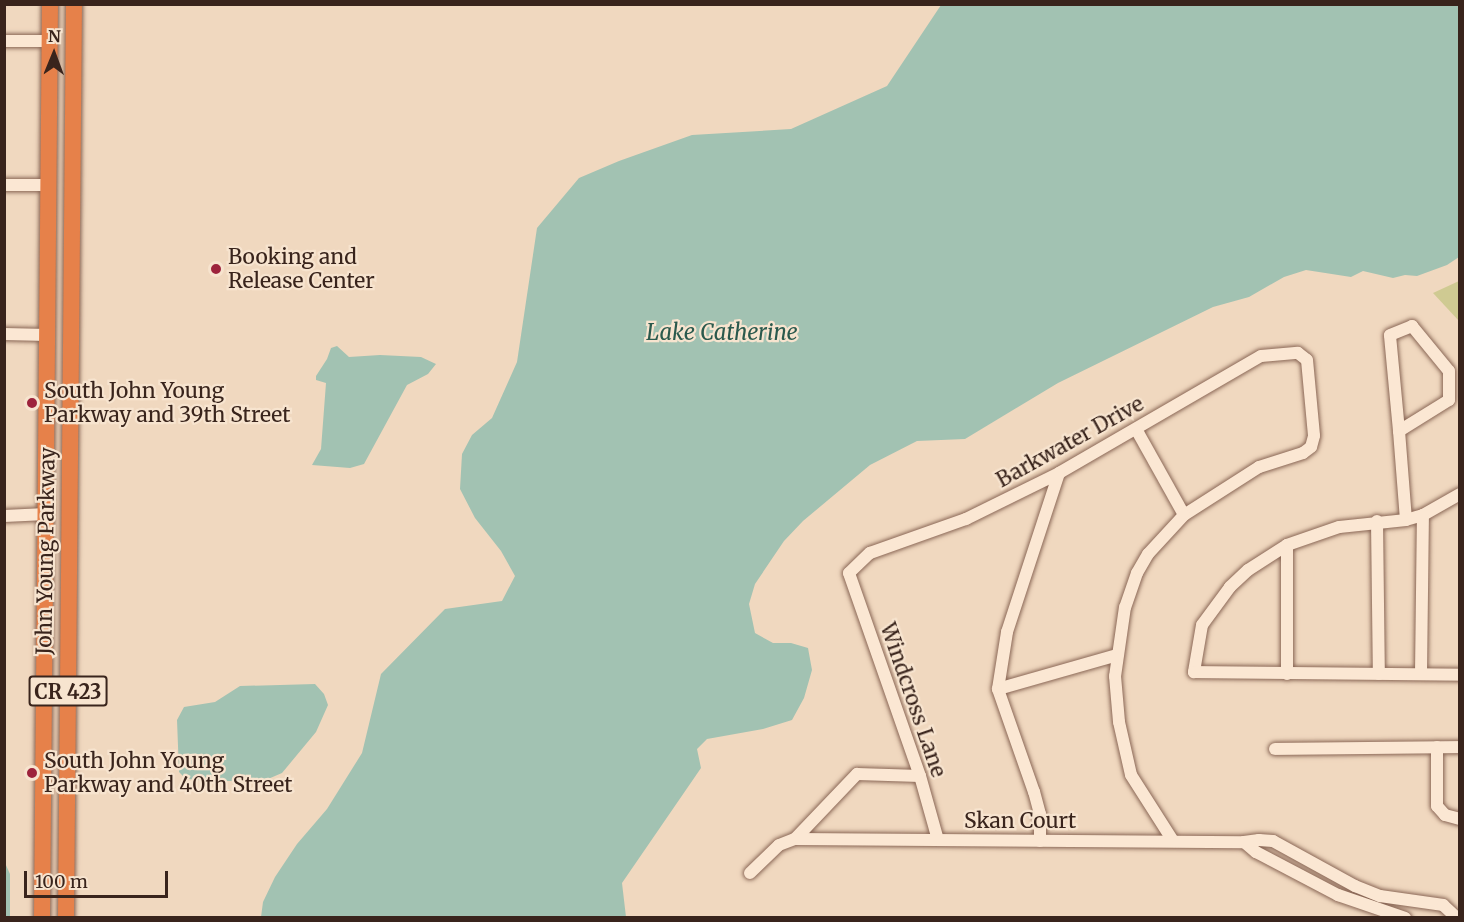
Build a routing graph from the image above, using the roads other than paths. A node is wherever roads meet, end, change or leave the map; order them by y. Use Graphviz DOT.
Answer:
graph roads {
  1 [pos="50,4"];
  2 [pos="74,4"];
  3 [pos="4,41"];
  4 [pos="50,41"];
  5 [pos="73,84"];
  6 [pos="4,185"];
  7 [pos="49,185"];
  8 [pos="4,334"];
  9 [pos="48,335"];
  10 [pos="70,398"];
  11 [pos="1136,429"];
  12 [pos="1399,431"];
  13 [pos="1059,473"];
  14 [pos="1460,494"];
  15 [pos="46,514"];
  16 [pos="1184,515"];
  17 [pos="1423,515"];
  18 [pos="4,516"];
  19 [pos="1406,520"];
  20 [pos="1377,521"];
  21 [pos="1287,545"];
  22 [pos="849,573"];
  23 [pos="1117,655"];
  24 [pos="1287,674"];
  25 [pos="1379,674"];
  26 [pos="1421,674"];
  27 [pos="1460,675"];
  28 [pos="998,689"];
  29 [pos="1437,747"];
  30 [pos="1460,747"];
  31 [pos="1275,749"];
  32 [pos="920,776"];
  33 [pos="1460,819"];
  34 [pos="795,839"];
  35 [pos="938,840"];
  36 [pos="1041,841"];
  37 [pos="1173,842"];
  38 [pos="1244,842"];
  39 [pos="750,873"];
  40 [pos="42,918"];
  41 [pos="66,918"];
  42 [pos="1405,918"];
  43 [pos="1457,918"];
  1 -- 4 [label="highway, John Young Parkway / CR 423"];
  2 -- 5 [label="highway, John Young Parkway / CR 423"];
  3 -- 4 [label="street"];
  4 -- 5 [label="highway"];
  4 -- 7 [label="highway, John Young Parkway / CR 423"];
  5 -- 10 [label="highway, John Young Parkway / CR 423"];
  6 -- 7 [label="street"];
  7 -- 9 [label="highway, John Young Parkway / CR 423"];
  8 -- 9 [label="street"];
  9 -- 10 [label="highway"];
  9 -- 15 [label="highway, John Young Parkway / CR 423"];
  10 -- 41 [label="highway, John Young Parkway / CR 423"];
  11 -- 13 [label="street, Barkwater Drive"];
  11 -- 16 [label="street"];
  11 -- 16 [label="street, Barkwater Drive"];
  12 -- 12 [label="street"];
  12 -- 19 [label="street"];
  13 -- 22 [label="street, Barkwater Drive"];
  13 -- 28 [label="street"];
  14 -- 17 [label="street"];
  15 -- 18 [label="street"];
  15 -- 40 [label="highway, John Young Parkway / CR 423"];
  16 -- 23 [label="street"];
  17 -- 19 [label="street"];
  17 -- 26 [label="street"];
  19 -- 20 [label="street"];
  20 -- 21 [label="street"];
  20 -- 25 [label="street"];
  21 -- 24 [label="street"];
  21 -- 24 [label="street"];
  22 -- 32 [label="street, Windcross Lane"];
  23 -- 28 [label="street"];
  23 -- 37 [label="street"];
  24 -- 25 [label="street"];
  25 -- 26 [label="street"];
  26 -- 27 [label="street"];
  28 -- 36 [label="street"];
  29 -- 30 [label="street"];
  29 -- 31 [label="street"];
  29 -- 33 [label="street"];
  32 -- 34 [label="street"];
  32 -- 35 [label="street, Windcross Lane"];
  34 -- 35 [label="street, Skan Court"];
  34 -- 39 [label="street"];
  35 -- 36 [label="street, Skan Court"];
  36 -- 37 [label="street, Skan Court"];
  37 -- 38 [label="street, Skan Court"];
  38 -- 42 [label="street"];
  38 -- 43 [label="street, Skan Court"];
}
